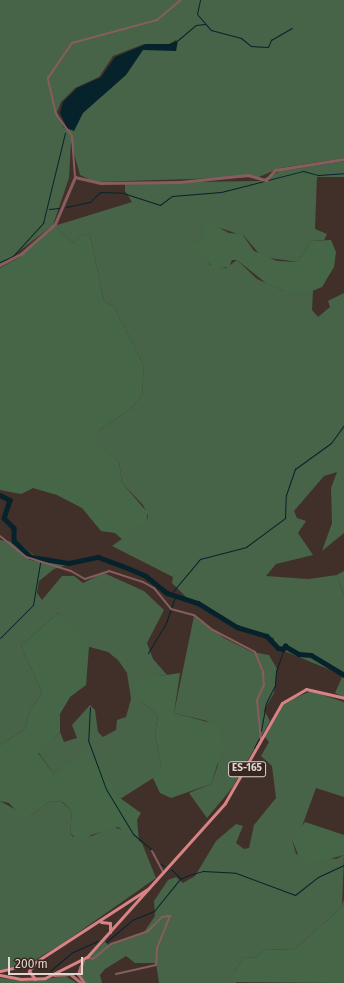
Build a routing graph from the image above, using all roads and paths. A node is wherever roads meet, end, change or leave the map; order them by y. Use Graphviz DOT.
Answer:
graph roads {
  1 [pos="181,0"];
  2 [pos="344,159"];
  3 [pos="75,176"];
  4 [pos="0,266"];
  5 [pos="0,536"];
  6 [pos="344,698"];
  7 [pos="261,741"];
  8 [pos="152,851"];
  9 [pos="164,872"];
  10 [pos="158,880"];
  11 [pos="94,925"];
  12 [pos="110,932"];
  13 [pos="87,957"];
  14 [pos="83,960"];
  15 [pos="34,963"];
  16 [pos="0,971"];
  17 [pos="116,974"];
  18 [pos="0,975"];
  19 [pos="54,975"];
  20 [pos="36,979"];
  21 [pos="83,983"];
  1 -- 3 [label="street"];
  2 -- 3 [label="street"];
  3 -- 4 [label="street"];
  5 -- 7 [label="street"];
  6 -- 7 [label="main road, ES-165"];
  7 -- 9 [label="main road, ES-165"];
  8 -- 9 [label="street"];
  9 -- 10 [label="main road, ES-165"];
  10 -- 11 [label="main road, ES-165"];
  10 -- 12 [label="main road, ES-165"];
  11 -- 12 [label="main road"];
  11 -- 15 [label="main road"];
  12 -- 13 [label="main road"];
  13 -- 14 [label="main road"];
  13 -- 17 [label="street"];
  14 -- 19 [label="main road"];
  14 -- 21 [label="main road"];
  15 -- 16 [label="main road"];
  15 -- 20 [label="main road"];
  18 -- 20 [label="main road"];
  19 -- 20 [label="main road"];
  19 -- 21 [label="main road"];
}
